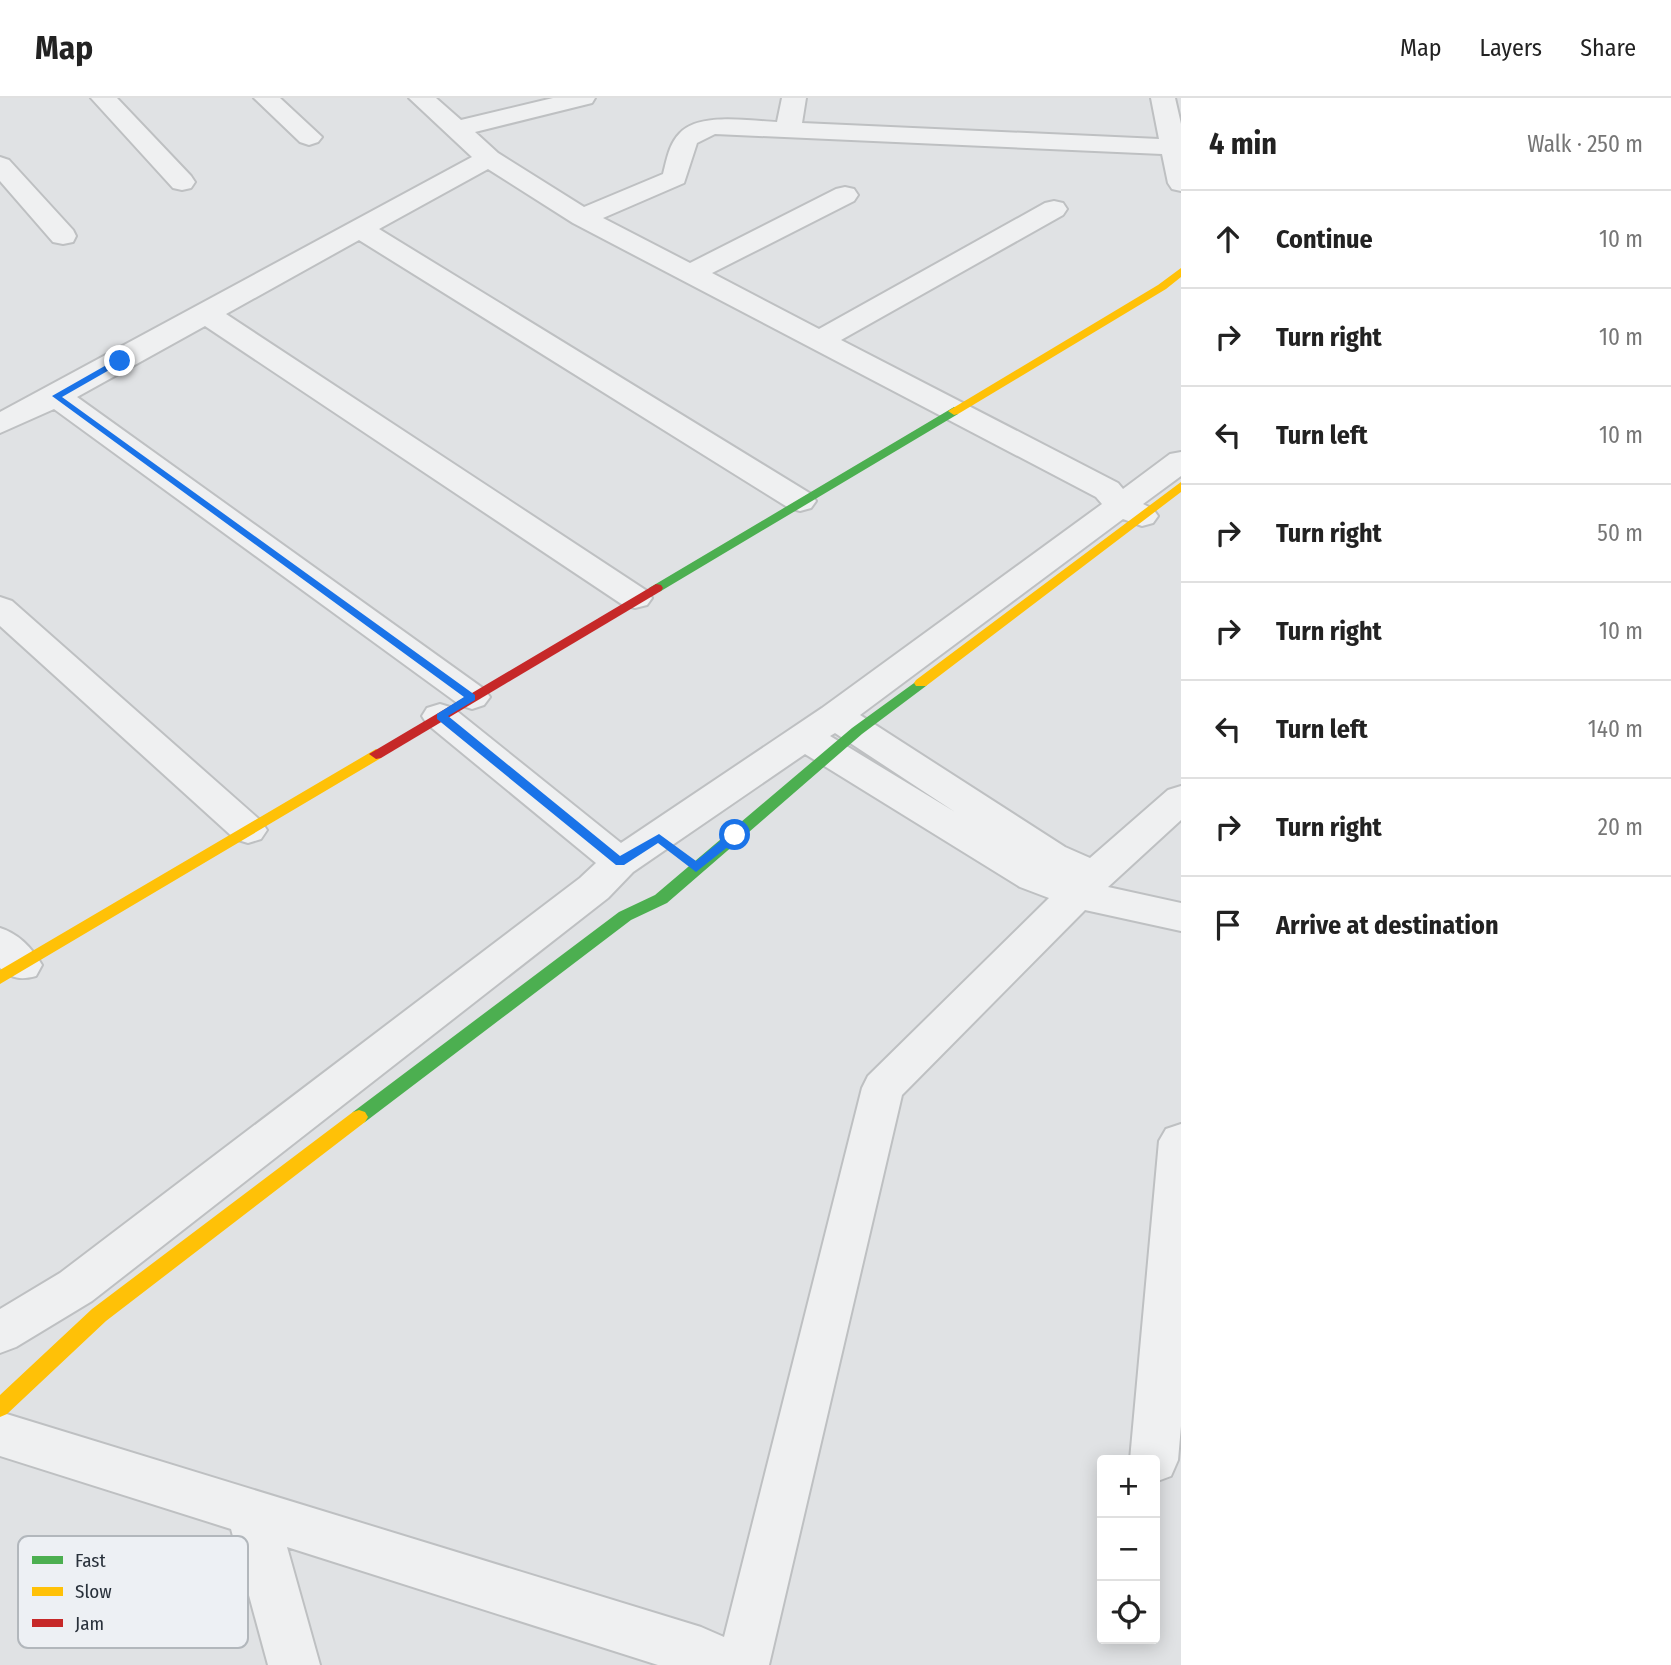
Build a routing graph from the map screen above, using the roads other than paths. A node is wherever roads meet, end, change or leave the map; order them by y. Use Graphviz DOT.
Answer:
graph roads {
  1 [pos="103,98"];
  2 [pos="267,98"];
  3 [pos="421,98"];
  4 [pos="583,98"];
  5 [pos="794,98"];
  6 [pos="1163,98"];
  7 [pos="788,130"];
  8 [pos="309,137"];
  9 [pos="473,144"];
  10 [pos="1172,147"];
  11 [pos="0,165"];
  12 [pos="182,182"];
  13 [pos="1181,183"];
  14 [pos="845,195"];
  15 [pos="1054,209"];
  16 [pos="582,217"];
  17 [pos="360,229"];
  18 [pos="63,236"];
  19 [pos="1181,271"];
  20 [pos="691,273"];
  21 [pos="206,314"];
  22 [pos="820,340"];
  23 [pos="56,396"];
  24 [pos="0,399"];
  25 [pos="955,410"];
  26 [pos="0,424"];
  27 [pos="1181,461"];
  28 [pos="1181,486"];
  29 [pos="800,501"];
  30 [pos="1132,511"];
  31 [pos="635,598"];
  32 [pos="0,608"];
  33 [pos="472,697"];
  34 [pos="440,716"];
  35 [pos="832,734"];
  36 [pos="1181,799"];
  37 [pos="248,830"];
  38 [pos="659,838"];
  39 [pos="696,867"];
  40 [pos="607,875"];
  41 [pos="1086,885"];
  42 [pos="1181,893"];
  43 [pos="625,916"];
  44 [pos="1181,917"];
  45 [pos="7,962"];
  46 [pos="1181,1141"];
  47 [pos="87,1301"];
  48 [pos="0,1333"];
  49 [pos="0,1408"];
  50 [pos="0,1434"];
  51 [pos="1154,1455"];
  52 [pos="252,1513"];
  53 [pos="294,1665"];
  54 [pos="729,1665"];
  55 [pos="743,1665"];
  1 -- 12 [label="street"];
  2 -- 8 [label="street"];
  3 -- 9 [label="street"];
  4 -- 9 [label="street"];
  5 -- 7 [label="street"];
  6 -- 10 [label="street"];
  7 -- 10 [label="street"];
  7 -- 16 [label="street"];
  9 -- 16 [label="street"];
  9 -- 17 [label="street"];
  9 -- 24 [label="street"];
  10 -- 13 [label="street"];
  11 -- 18 [label="street"];
  14 -- 20 [label="street"];
  15 -- 22 [label="street"];
  16 -- 20 [label="street"];
  17 -- 21 [label="street"];
  17 -- 29 [label="street"];
  19 -- 25 [label="street"];
  20 -- 22 [label="street"];
  21 -- 23 [label="street"];
  21 -- 31 [label="street"];
  22 -- 25 [label="street"];
  23 -- 26 [label="street"];
  23 -- 33 [label="street"];
  25 -- 29 [label="street"];
  25 -- 30 [label="street"];
  27 -- 30 [label="street"];
  28 -- 30 [label="street"];
  29 -- 31 [label="street"];
  30 -- 35 [label="street"];
  31 -- 33 [label="street"];
  32 -- 37 [label="street"];
  33 -- 34 [label="street"];
  34 -- 37 [label="street"];
  34 -- 40 [label="street"];
  35 -- 38 [label="street"];
  35 -- 39 [label="street"];
  35 -- 41 [label="street"];
  36 -- 41 [label="street"];
  37 -- 45 [label="street"];
  38 -- 39 [label="street"];
  38 -- 40 [label="street"];
  39 -- 43 [label="street"];
  40 -- 43 [label="street"];
  40 -- 47 [label="street"];
  41 -- 42 [label="street"];
  41 -- 44 [label="street"];
  41 -- 55 [label="street"];
  43 -- 47 [label="street"];
  46 -- 51 [label="street"];
  47 -- 48 [label="street"];
  47 -- 49 [label="street"];
  50 -- 52 [label="street"];
  52 -- 53 [label="street"];
  52 -- 54 [label="street"];
}
